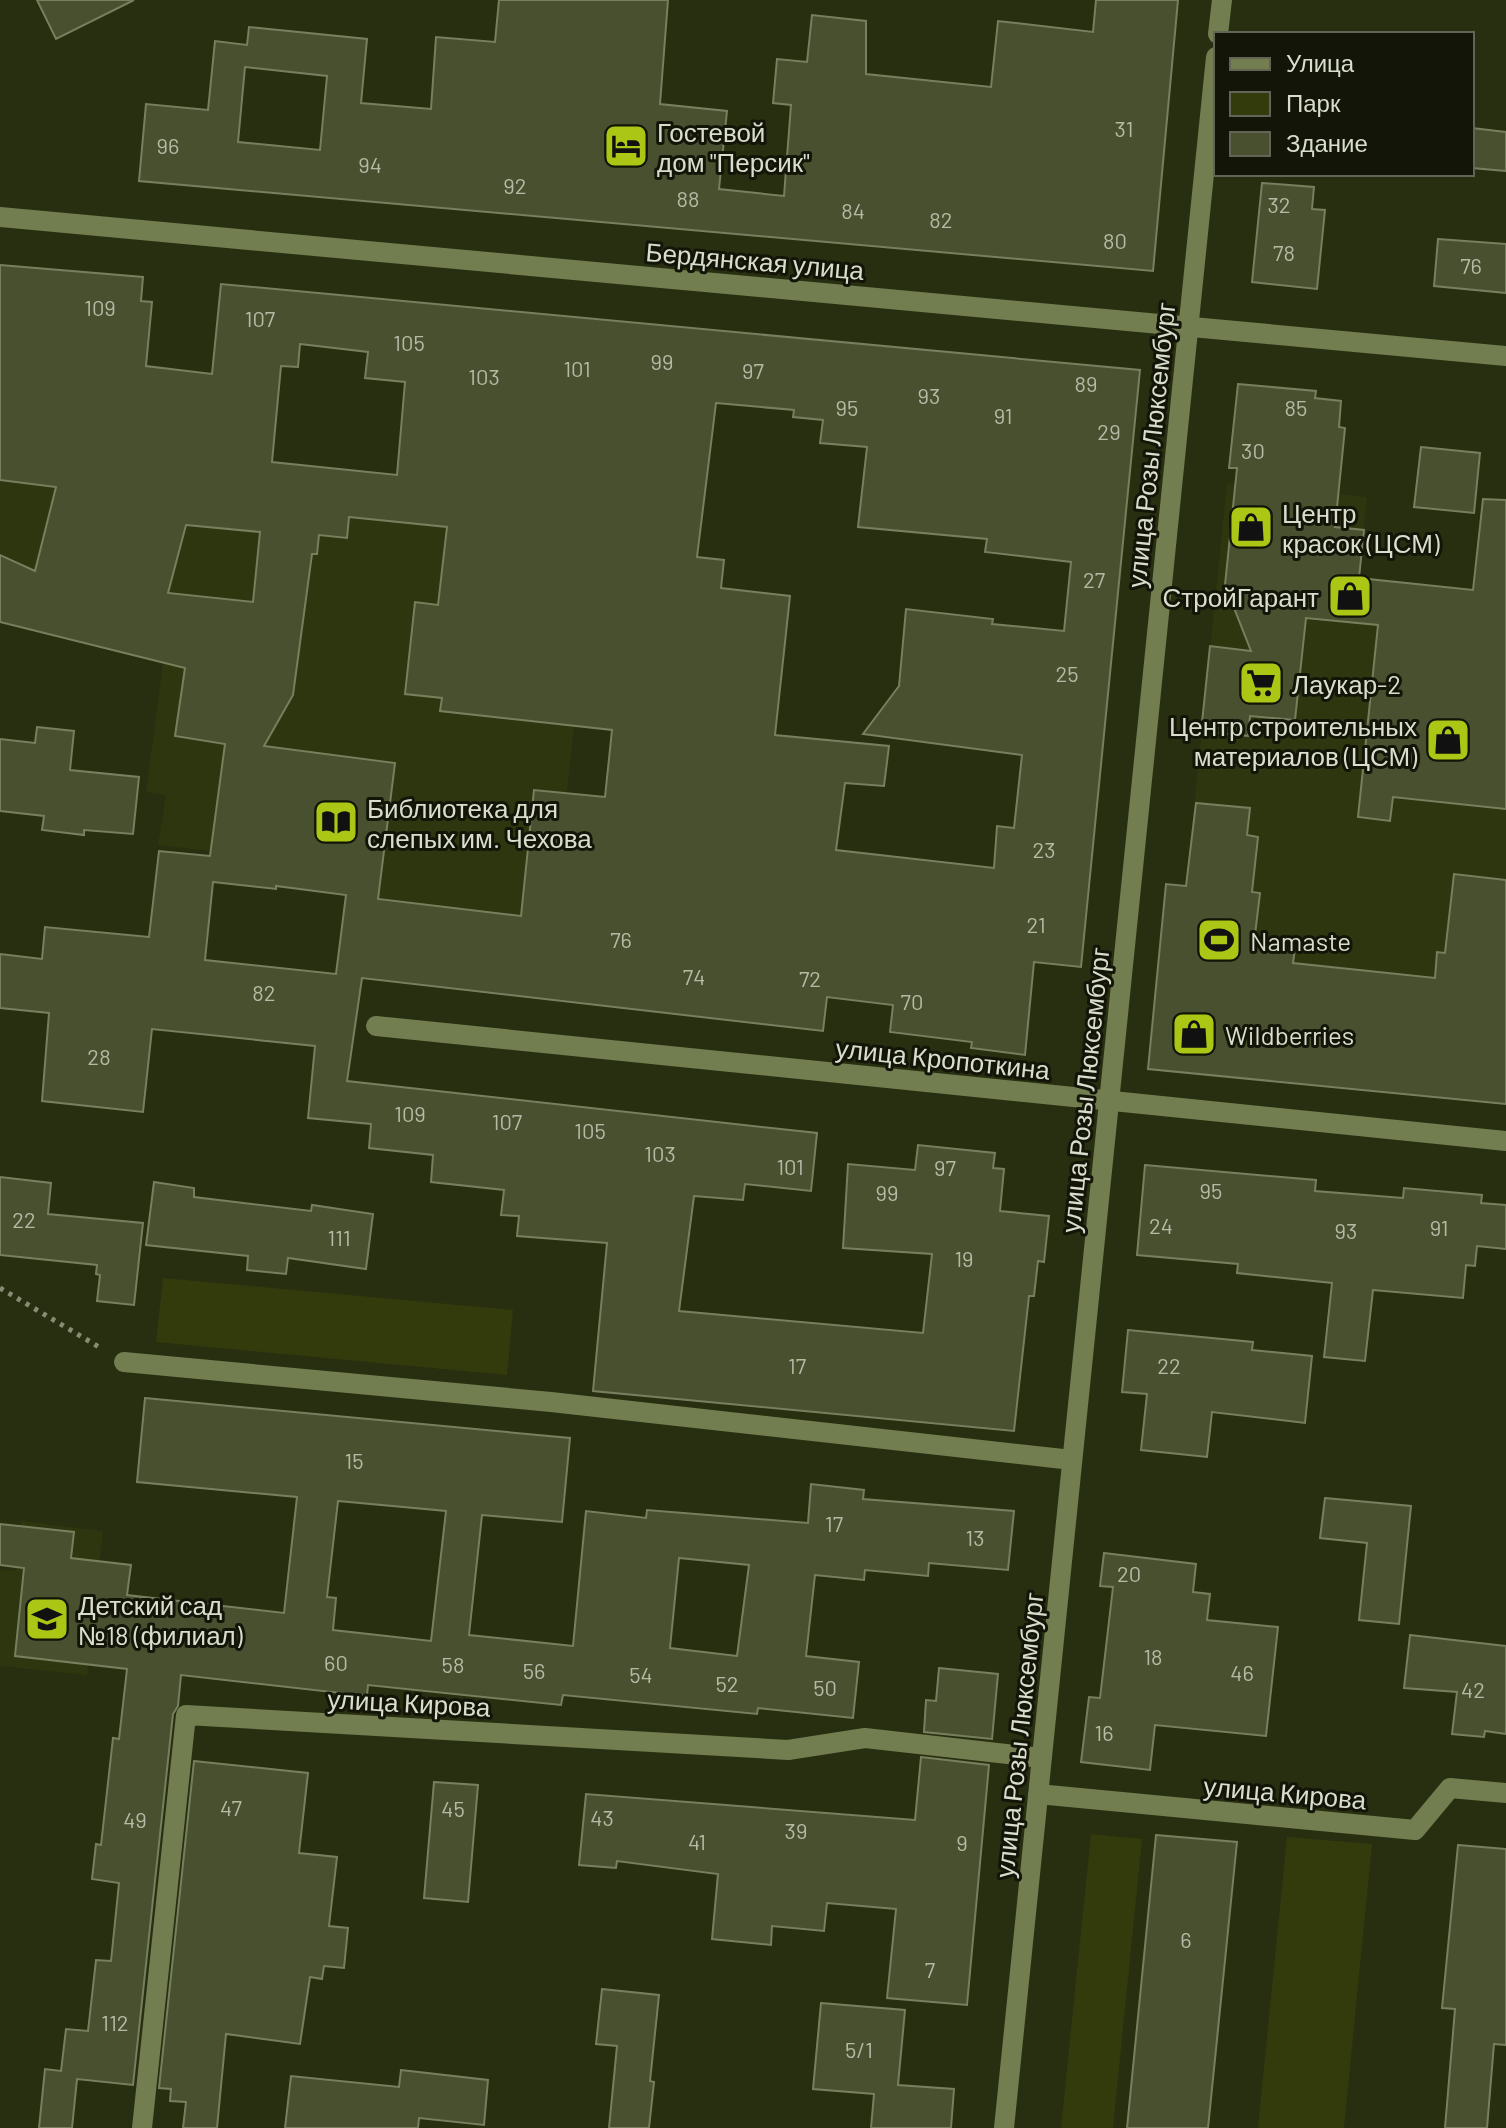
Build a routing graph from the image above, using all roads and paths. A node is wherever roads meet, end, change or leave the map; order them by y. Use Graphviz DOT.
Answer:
graph roads {
  1 [pos="1222,0"];
  2 [pos="1218,32"];
  3 [pos="1214,77"];
  4 [pos="0,217"];
  5 [pos="1189,326"];
  6 [pos="1506,356"];
  7 [pos="376,1026"];
  8 [pos="1109,1100"];
  9 [pos="1506,1141"];
  10 [pos="0,1288"];
  11 [pos="124,1362"];
  12 [pos="1072,1460"];
  13 [pos="1042,1758"];
  14 [pos="1506,1793"];
  15 [pos="1038,1794"];
  16 [pos="142,2128"];
  17 [pos="1004,2128"];
  1 -- 2 [label="street"];
  3 -- 5 [label="street, улица Розы Люксембург"];
  4 -- 5 [label="street, Бердянская улица"];
  5 -- 6 [label="street, Бердянская улица"];
  5 -- 8 [label="street, улица Розы Люксембург"];
  7 -- 8 [label="street, улица Кропоткина"];
  8 -- 9 [label="street, улица Кропоткина"];
  8 -- 12 [label="street, улица Розы Люксембург"];
  10 -- 11 [label="path"];
  11 -- 12 [label="street"];
  12 -- 13 [label="street, улица Розы Люксембург"];
  13 -- 15 [label="street, улица Розы Люксембург"];
  13 -- 16 [label="street, улица Кирова"];
  14 -- 15 [label="street, улица Кирова"];
  15 -- 17 [label="street, улица Розы Люксембург"];
}
